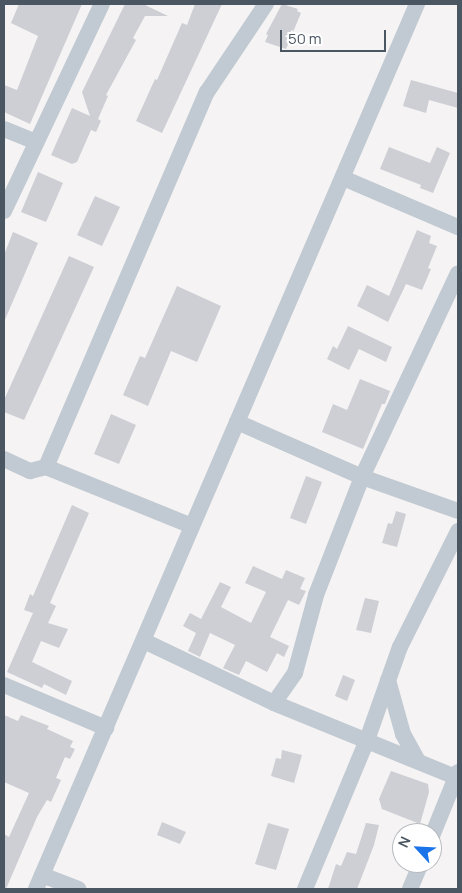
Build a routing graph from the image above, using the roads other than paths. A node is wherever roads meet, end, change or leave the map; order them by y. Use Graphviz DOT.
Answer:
graph roads {
  1 [pos="102,4"];
  2 [pos="266,4"];
  3 [pos="417,4"];
  4 [pos="4,129"];
  5 [pos="36,142"];
  6 [pos="343,178"];
  7 [pos="4,212"];
  8 [pos="458,227"];
  9 [pos="458,273"];
  10 [pos="237,422"];
  11 [pos="4,459"];
  12 [pos="46,467"];
  13 [pos="362,477"];
  14 [pos="458,512"];
  15 [pos="192,526"];
  16 [pos="458,531"];
  17 [pos="144,641"];
  18 [pos="388,679"];
  19 [pos="4,685"];
  20 [pos="274,702"];
  21 [pos="106,728"];
  22 [pos="366,740"];
  23 [pos="418,761"];
  24 [pos="458,776"];
  25 [pos="438,823"];
  26 [pos="417,873"];
  27 [pos="39,882"];
  28 [pos="78,889"];
  29 [pos="305,889"];
  30 [pos="410,889"];
  1 -- 5 [label="street"];
  2 -- 12 [label="street"];
  3 -- 6 [label="street"];
  4 -- 5 [label="street"];
  5 -- 7 [label="street"];
  6 -- 8 [label="street"];
  6 -- 10 [label="street"];
  9 -- 13 [label="street"];
  10 -- 13 [label="street"];
  10 -- 15 [label="street"];
  11 -- 12 [label="street"];
  12 -- 15 [label="street"];
  13 -- 14 [label="street"];
  13 -- 20 [label="street"];
  15 -- 17 [label="street"];
  16 -- 18 [label="street"];
  17 -- 20 [label="street"];
  17 -- 21 [label="street"];
  18 -- 22 [label="street"];
  18 -- 23 [label="street"];
  19 -- 21 [label="street"];
  20 -- 22 [label="street"];
  21 -- 27 [label="street"];
  22 -- 23 [label="street"];
  22 -- 29 [label="street"];
  23 -- 24 [label="street"];
  24 -- 25 [label="street"];
  26 -- 30 [label="street"];
  27 -- 28 [label="street"];
}
